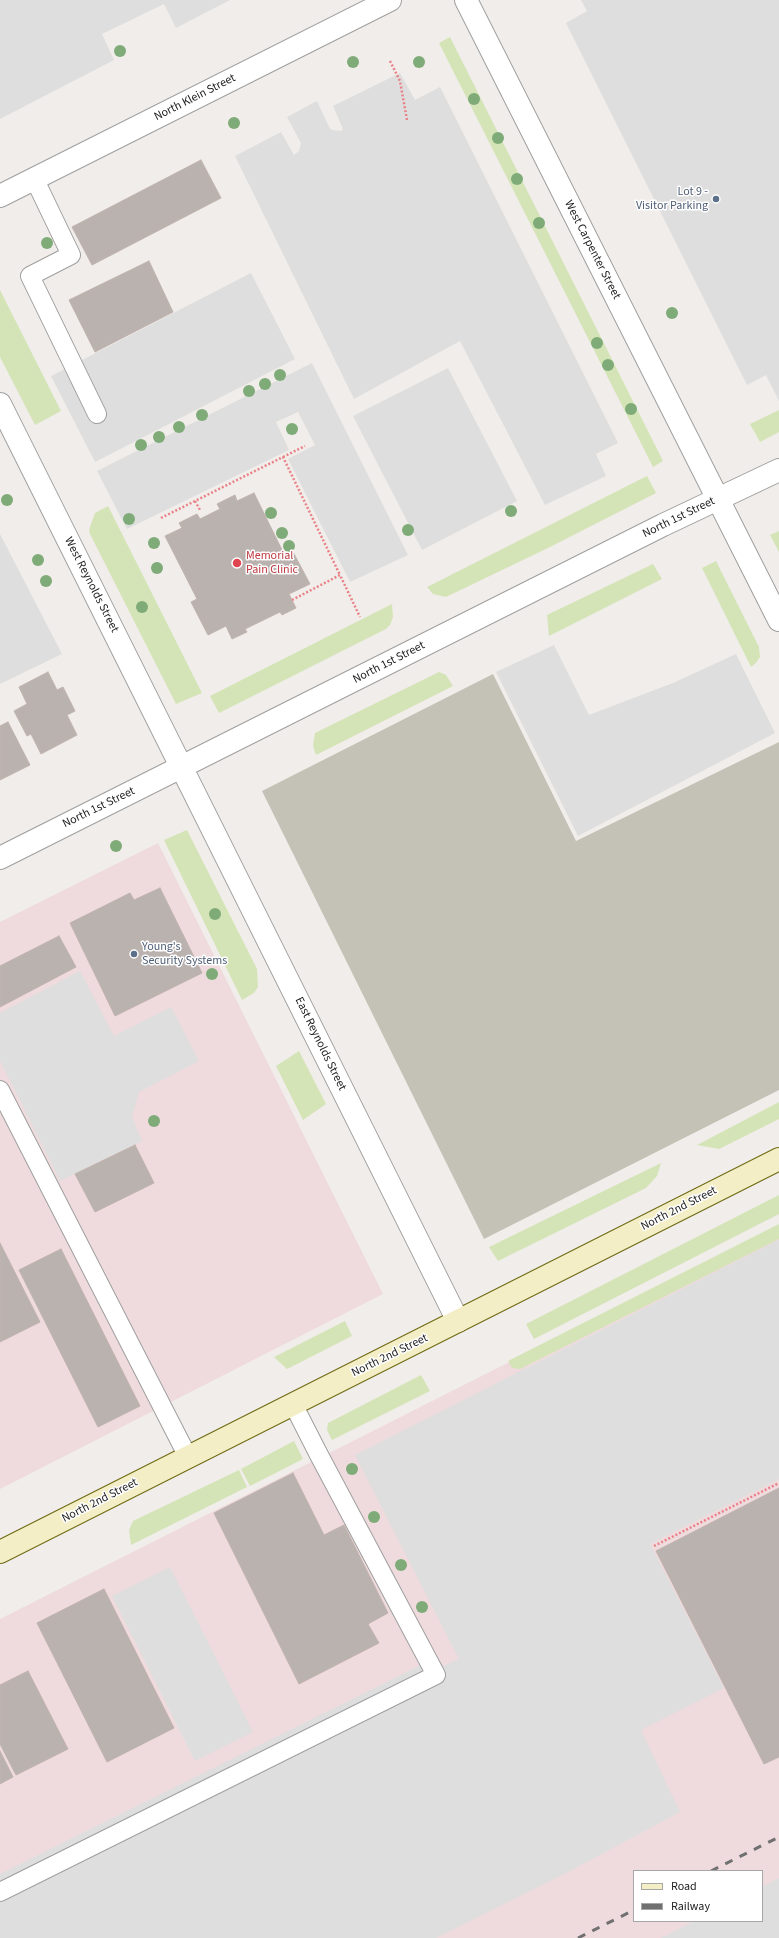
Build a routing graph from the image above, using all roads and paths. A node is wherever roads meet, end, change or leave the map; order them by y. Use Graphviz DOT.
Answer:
graph roads {
  1 [pos="390,0"];
  2 [pos="466,0"];
  3 [pos="390,61"];
  4 [pos="407,120"];
  5 [pos="34,178"];
  6 [pos="0,196"];
  7 [pos="0,404"];
  8 [pos="97,414"];
  9 [pos="305,446"];
  10 [pos="283,457"];
  11 [pos="779,470"];
  12 [pos="718,499"];
  13 [pos="195,501"];
  14 [pos="200,510"];
  15 [pos="161,518"];
  16 [pos="340,575"];
  17 [pos="292,600"];
  18 [pos="360,617"];
  19 [pos="779,620"];
  20 [pos="182,767"];
  21 [pos="0,858"];
  22 [pos="0,1090"];
  23 [pos="779,1159"];
  24 [pos="458,1322"];
  25 [pos="293,1404"];
  26 [pos="188,1456"];
  27 [pos="779,1483"];
  28 [pos="654,1546"];
  29 [pos="0,1552"];
  30 [pos="0,1892"];
  1 -- 5 [label="street, North Klein Street"];
  2 -- 12 [label="street, West Carpenter Street"];
  3 -- 4 [label="path"];
  5 -- 6 [label="street, North Klein Street"];
  5 -- 8 [label="lane"];
  7 -- 20 [label="street, West Reynolds Street"];
  9 -- 10 [label="path"];
  10 -- 13 [label="path"];
  10 -- 16 [label="path"];
  11 -- 12 [label="street, North 1st Street"];
  12 -- 19 [label="street, West Carpenter Street"];
  12 -- 20 [label="street, North 1st Street"];
  13 -- 14 [label="path"];
  13 -- 15 [label="path"];
  16 -- 17 [label="path"];
  16 -- 18 [label="path"];
  20 -- 21 [label="street, North 1st Street"];
  20 -- 24 [label="street, East Reynolds Street"];
  22 -- 26 [label="lane"];
  23 -- 24 [label="main road, North 2nd Street"];
  24 -- 25 [label="main road, North 2nd Street"];
  25 -- 26 [label="main road, North 2nd Street"];
  25 -- 30 [label="lane"];
  26 -- 29 [label="main road, North 2nd Street"];
  27 -- 28 [label="path"];
}
